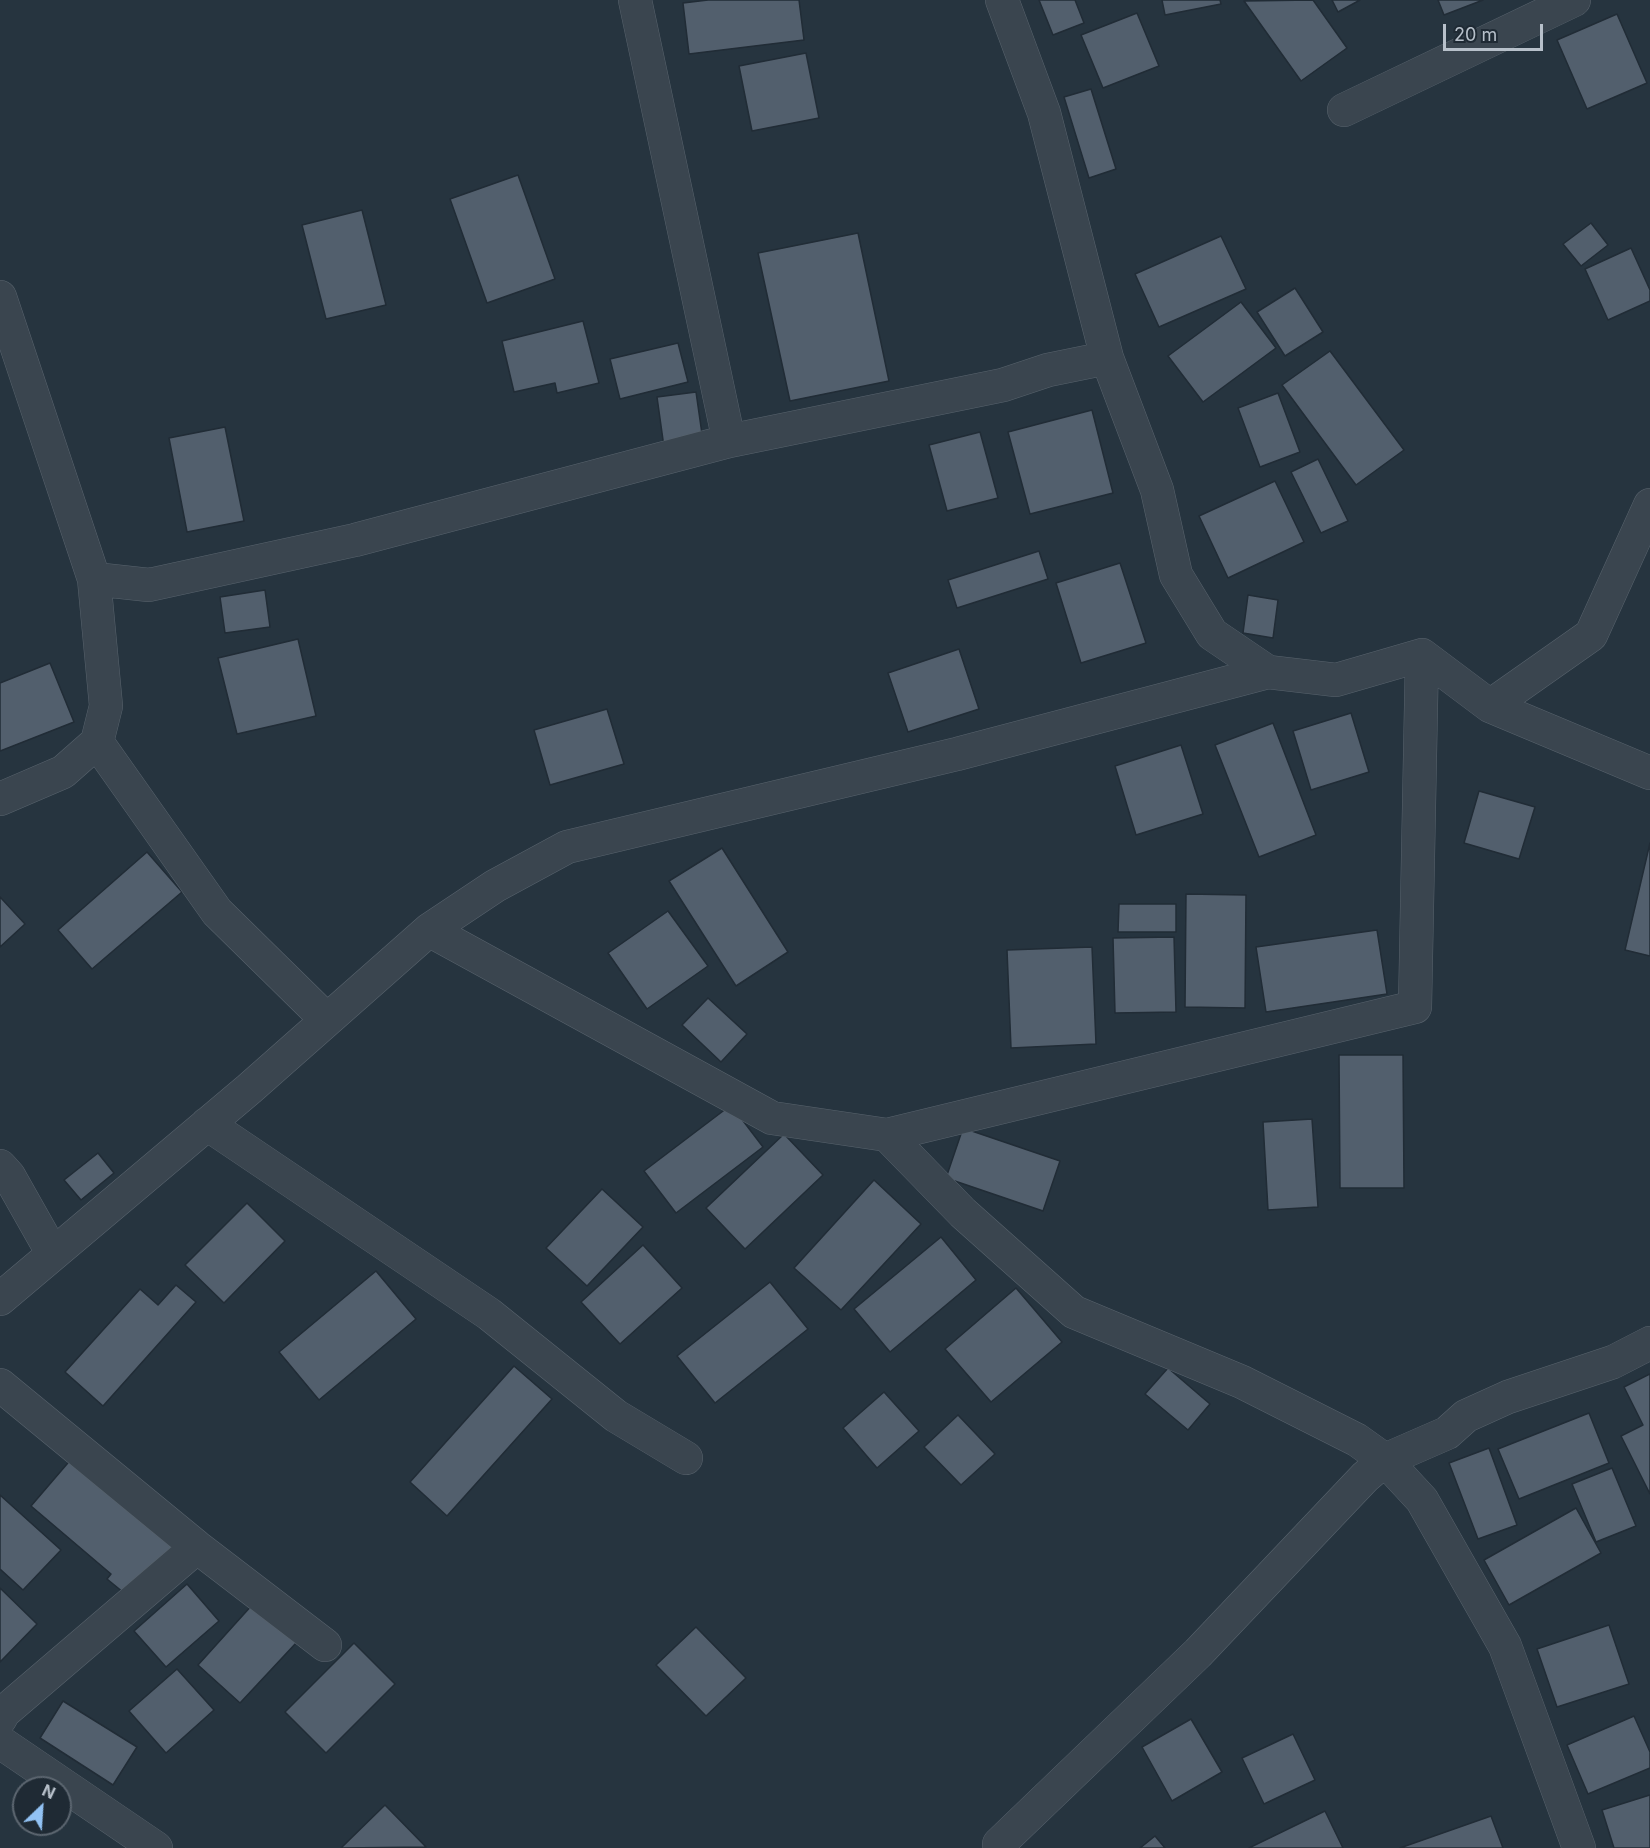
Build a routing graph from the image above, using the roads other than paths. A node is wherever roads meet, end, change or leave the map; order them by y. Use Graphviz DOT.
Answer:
graph roads {
  1 [pos="635,0"];
  2 [pos="1002,0"];
  3 [pos="1574,0"];
  4 [pos="1344,110"];
  5 [pos="0,297"];
  6 [pos="1107,358"];
  7 [pos="729,441"];
  8 [pos="1650,505"];
  9 [pos="94,579"];
  10 [pos="1422,655"];
  11 [pos="1268,672"];
  12 [pos="1490,706"];
  13 [pos="97,742"];
  14 [pos="1650,773"];
  15 [pos="0,799"];
  16 [pos="429,930"];
  17 [pos="327,1020"];
  18 [pos="207,1124"];
  19 [pos="887,1135"];
  20 [pos="0,1166"];
  21 [pos="53,1254"];
  22 [pos="0,1299"];
  23 [pos="1650,1342"];
  24 [pos="0,1385"];
  25 [pos="686,1458"];
  26 [pos="1385,1460"];
  27 [pos="197,1547"];
  28 [pos="325,1645"];
  29 [pos="0,1719"];
  30 [pos="0,1742"];
  31 [pos="998,1847"];
  32 [pos="156,1848"];
  33 [pos="1580,1848"];
  1 -- 7 [label="street"];
  2 -- 6 [label="street"];
  3 -- 4 [label="street"];
  5 -- 9 [label="street"];
  6 -- 7 [label="street"];
  6 -- 11 [label="street"];
  7 -- 9 [label="street"];
  8 -- 12 [label="street"];
  9 -- 13 [label="street"];
  10 -- 11 [label="street"];
  10 -- 12 [label="street"];
  10 -- 19 [label="street"];
  11 -- 16 [label="street"];
  12 -- 14 [label="street"];
  13 -- 15 [label="street"];
  13 -- 17 [label="street"];
  16 -- 17 [label="street"];
  16 -- 19 [label="street"];
  17 -- 18 [label="street"];
  18 -- 21 [label="street"];
  18 -- 25 [label="street"];
  19 -- 26 [label="street"];
  20 -- 21 [label="street"];
  21 -- 22 [label="street"];
  23 -- 26 [label="street"];
  24 -- 27 [label="street"];
  26 -- 31 [label="street"];
  26 -- 33 [label="street"];
  27 -- 28 [label="street"];
  27 -- 29 [label="street"];
  30 -- 32 [label="street"];
}
